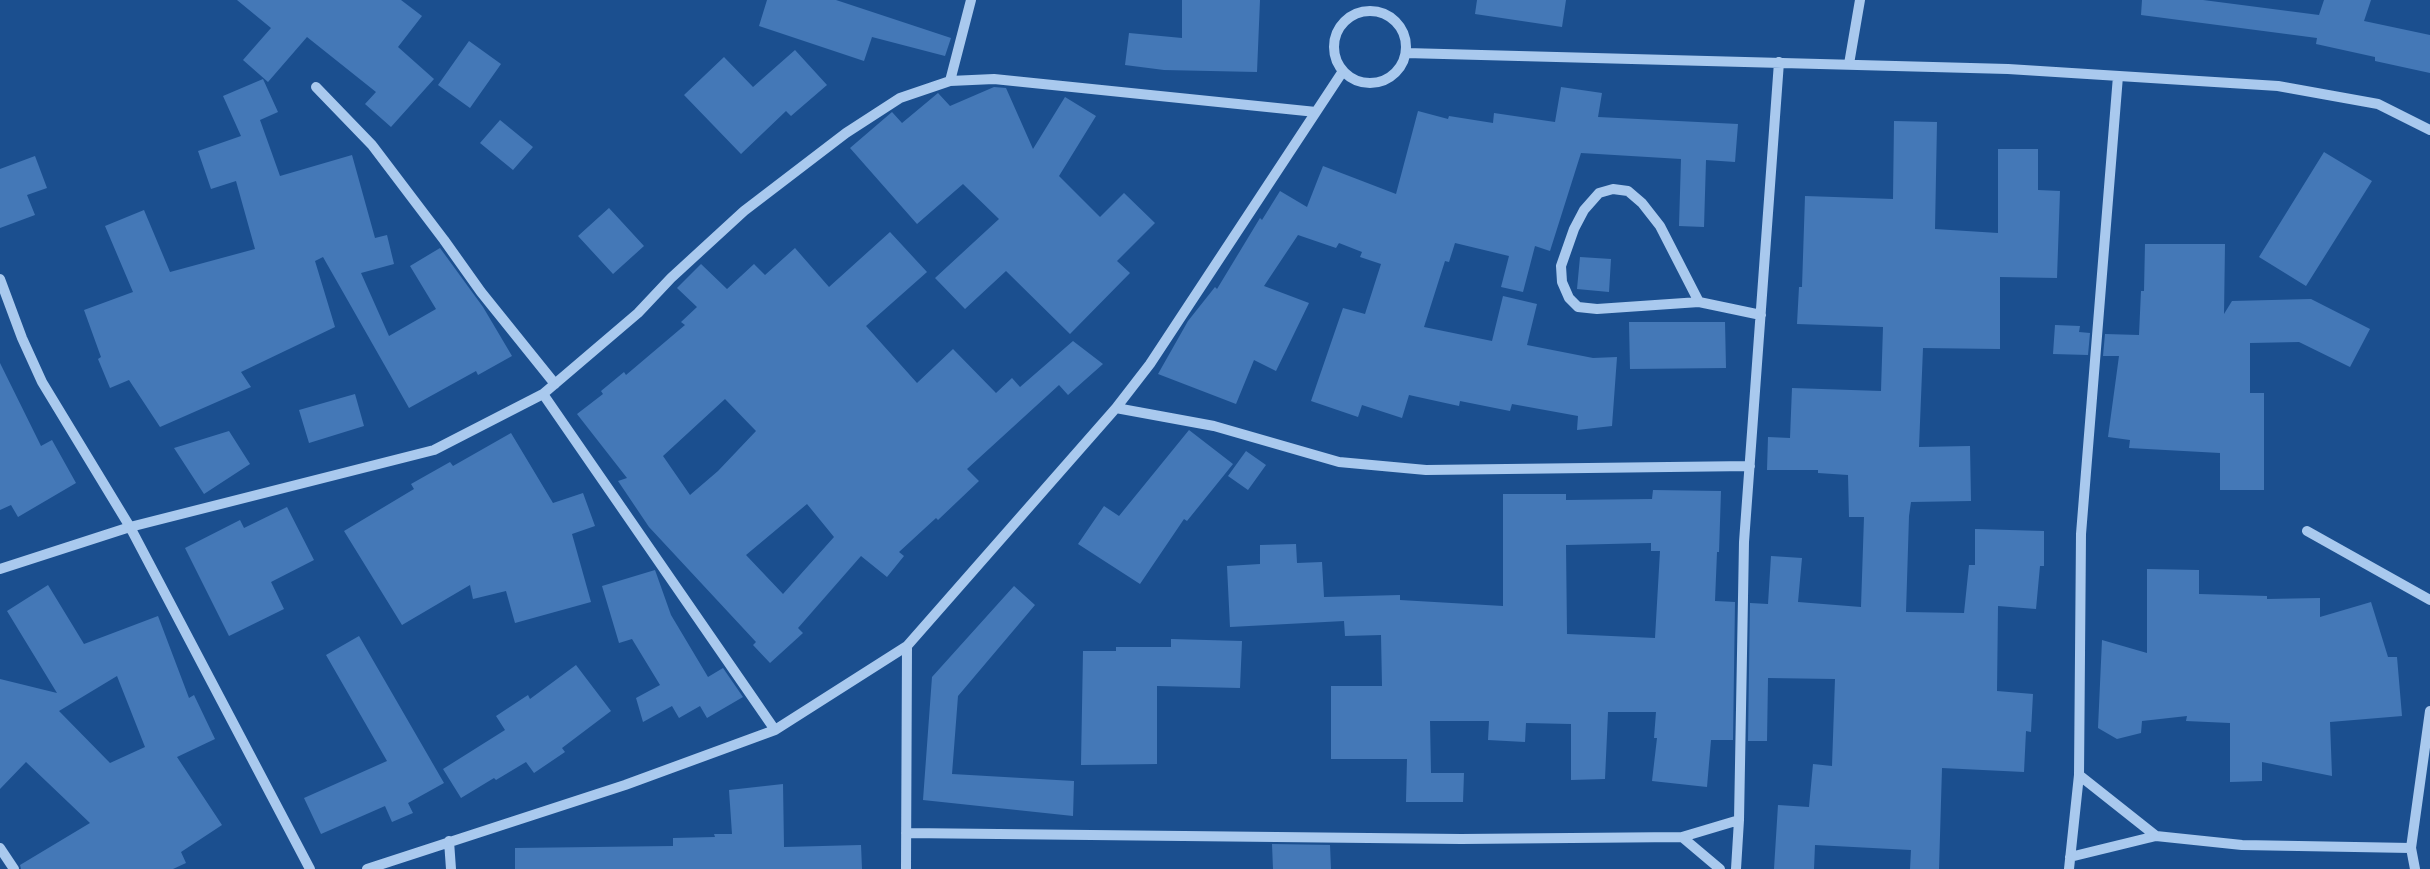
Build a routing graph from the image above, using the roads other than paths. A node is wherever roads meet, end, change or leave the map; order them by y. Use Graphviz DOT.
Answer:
graph roads {
  1 [pos="971,0"];
  2 [pos="1381,0"];
  3 [pos="1860,0"];
  4 [pos="1376,11"];
  5 [pos="1406,53"];
  6 [pos="1779,62"];
  7 [pos="1849,64"];
  8 [pos="1343,71"];
  9 [pos="2118,76"];
  10 [pos="950,81"];
  11 [pos="316,87"];
  12 [pos="1316,112"];
  13 [pos="2430,130"];
  14 [pos="0,279"];
  15 [pos="1699,302"];
  16 [pos="1761,315"];
  17 [pos="555,384"];
  18 [pos="543,394"];
  19 [pos="1116,408"];
  20 [pos="1750,466"];
  21 [pos="130,527"];
  22 [pos="2307,531"];
  23 [pos="0,569"];
  24 [pos="2430,600"];
  25 [pos="907,646"];
  26 [pos="2430,711"];
  27 [pos="775,730"];
  28 [pos="2079,775"];
  29 [pos="1739,820"];
  30 [pos="906,833"];
  31 [pos="2156,836"];
  32 [pos="1682,837"];
  33 [pos="449,841"];
  34 [pos="0,848"];
  35 [pos="2411,848"];
  36 [pos="2070,857"];
  37 [pos="14,869"];
  38 [pos="310,869"];
  39 [pos="367,869"];
  40 [pos="451,869"];
  41 [pos="906,869"];
  42 [pos="1720,869"];
  43 [pos="1736,869"];
  44 [pos="2069,869"];
  45 [pos="2415,869"];
  1 -- 10 [label="street"];
  2 -- 4 [label="street"];
  3 -- 7 [label="street"];
  4 -- 5 [label="street"];
  4 -- 8 [label="street"];
  5 -- 6 [label="street"];
  5 -- 8 [label="street"];
  6 -- 7 [label="street"];
  6 -- 16 [label="street"];
  7 -- 9 [label="street"];
  8 -- 12 [label="street"];
  9 -- 13 [label="street"];
  9 -- 28 [label="street"];
  10 -- 12 [label="street"];
  10 -- 17 [label="street"];
  11 -- 17 [label="street"];
  12 -- 19 [label="street"];
  14 -- 21 [label="street"];
  15 -- 15 [label="street"];
  15 -- 16 [label="street"];
  16 -- 20 [label="street"];
  17 -- 18 [label="street"];
  18 -- 21 [label="street"];
  18 -- 27 [label="street"];
  19 -- 20 [label="street"];
  19 -- 25 [label="street"];
  20 -- 29 [label="street"];
  21 -- 23 [label="street"];
  21 -- 38 [label="street"];
  22 -- 24 [label="street"];
  25 -- 27 [label="street"];
  25 -- 30 [label="street"];
  26 -- 35 [label="street"];
  27 -- 33 [label="street"];
  28 -- 31 [label="street"];
  28 -- 36 [label="street"];
  29 -- 32 [label="street"];
  29 -- 43 [label="street"];
  30 -- 32 [label="street"];
  30 -- 41 [label="street"];
  31 -- 35 [label="street"];
  31 -- 36 [label="street"];
  32 -- 42 [label="street"];
  33 -- 39 [label="street"];
  33 -- 40 [label="street"];
  34 -- 37 [label="street"];
  35 -- 45 [label="street"];
  36 -- 44 [label="street"];
}
